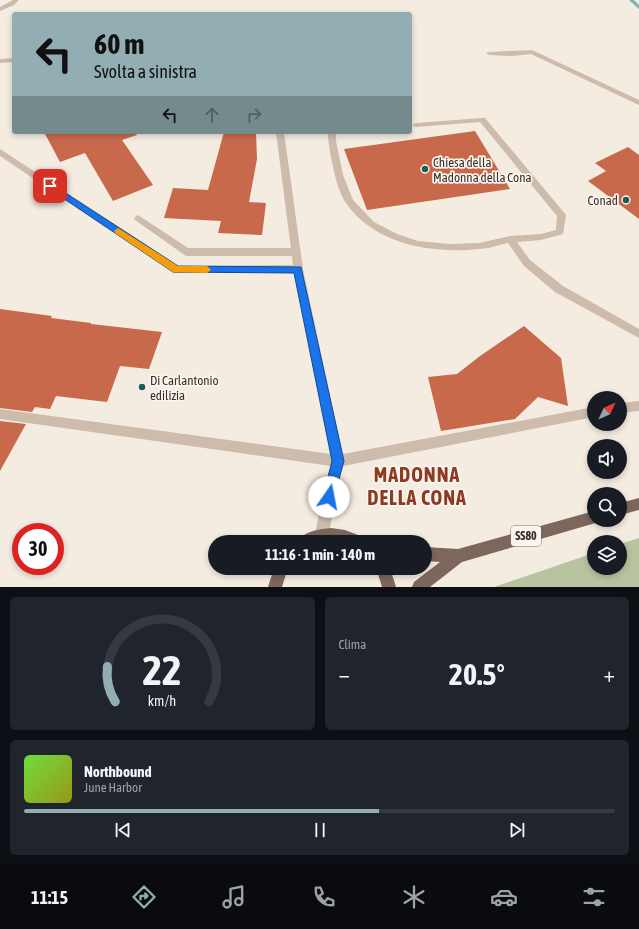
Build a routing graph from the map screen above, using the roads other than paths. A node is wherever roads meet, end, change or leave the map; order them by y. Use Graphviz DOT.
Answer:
graph roads {
  1 [pos="16,0"];
  2 [pos="0,9"];
  3 [pos="489,53"];
  4 [pos="12,60"];
  5 [pos="0,61"];
  6 [pos="639,103"];
  7 [pos="416,125"];
  8 [pos="280,134"];
  9 [pos="332,134"];
  10 [pos="0,152"];
  11 [pos="138,218"];
  12 [pos="510,239"];
  13 [pos="296,252"];
  14 [pos="298,269"];
  15 [pos="639,334"];
  16 [pos="639,406"];
  17 [pos="627,407"];
  18 [pos="587,413"];
  19 [pos="0,414"];
  20 [pos="338,461"];
  21 [pos="639,504"];
  22 [pos="627,508"];
  23 [pos="587,519"];
  24 [pos="322,535"];
  25 [pos="340,535"];
  26 [pos="432,554"];
  27 [pos="458,556"];
  28 [pos="278,575"];
  29 [pos="385,575"];
  30 [pos="273,586"];
  31 [pos="389,587"];
  32 [pos="419,587"];
  1 -- 2 [label="street"];
  3 -- 6 [label="street"];
  4 -- 5 [label="street"];
  7 -- 12 [label="street"];
  8 -- 13 [label="street"];
  9 -- 12 [label="street"];
  10 -- 14 [label="street"];
  11 -- 13 [label="street"];
  12 -- 15 [label="street"];
  13 -- 14 [label="street"];
  14 -- 20 [label="street"];
  16 -- 17 [label="street"];
  18 -- 20 [label="street"];
  19 -- 20 [label="street"];
  20 -- 24 [label="street"];
  21 -- 22 [label="main road"];
  23 -- 27 [label="main road, SS80"];
  24 -- 25 [label="main road"];
  26 -- 27 [label="main road, SS80"];
  27 -- 32 [label="main road, SS80"];
  28 -- 30 [label="main road"];
  29 -- 31 [label="main road"];
}
